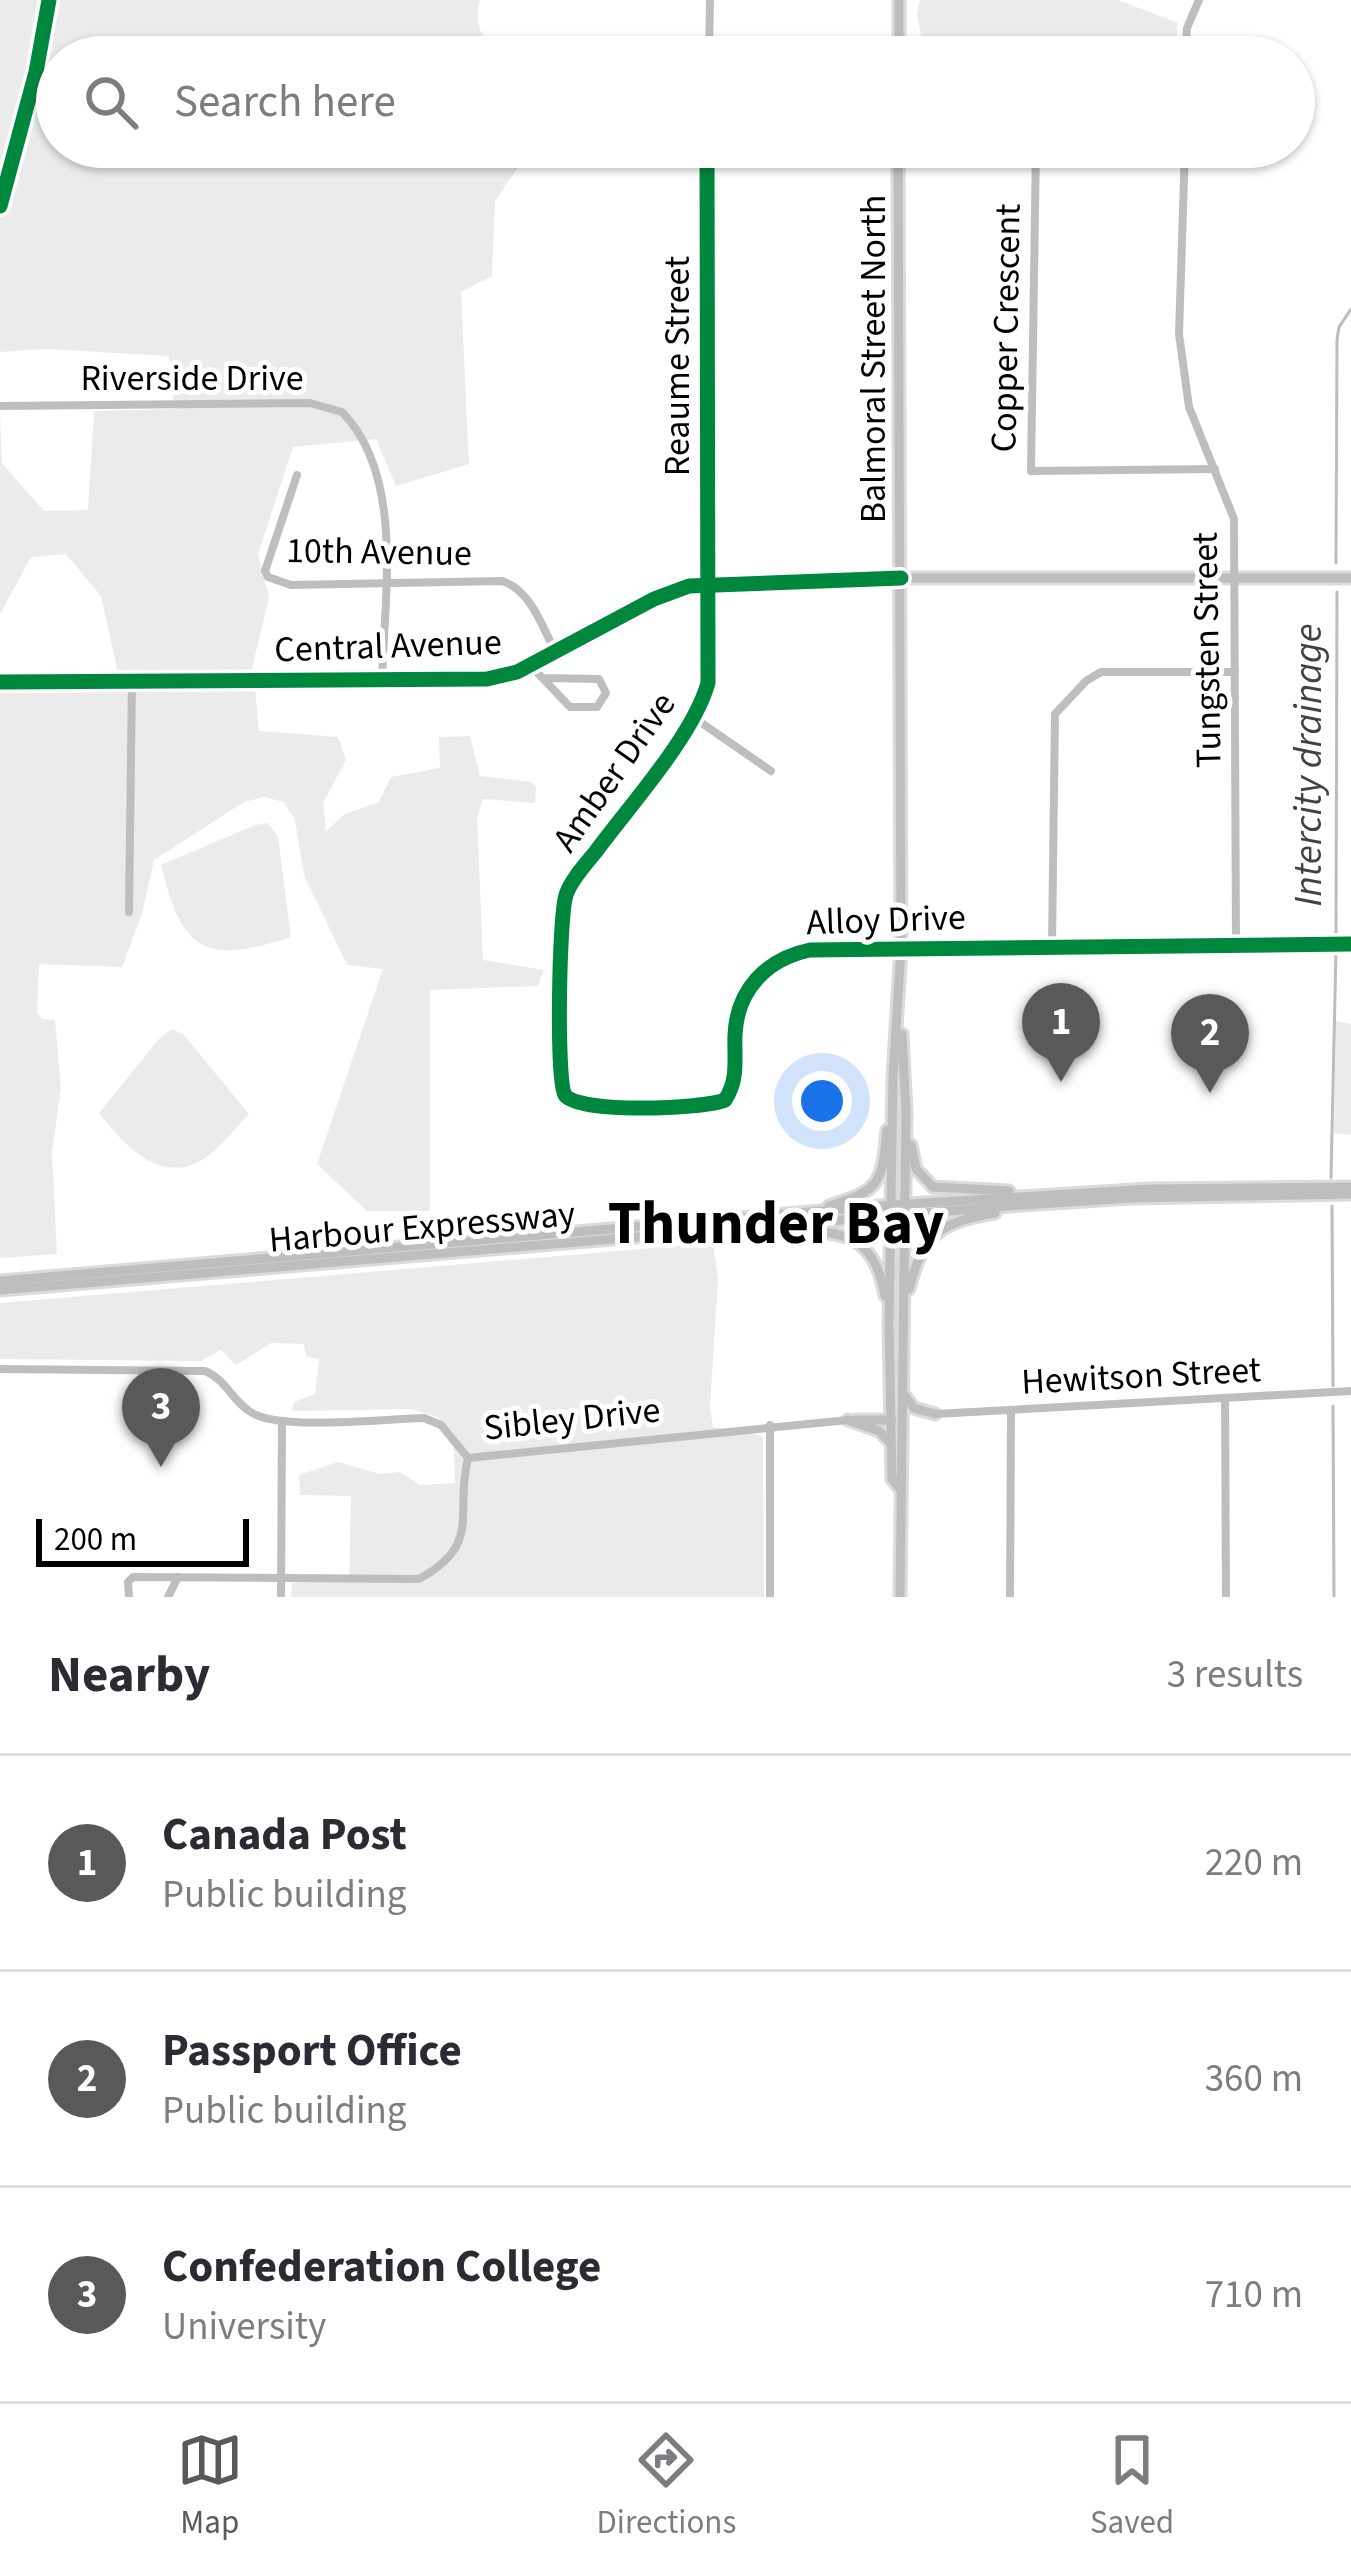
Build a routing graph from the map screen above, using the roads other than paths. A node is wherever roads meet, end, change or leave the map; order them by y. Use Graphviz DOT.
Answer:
graph roads {
  1 [pos="710,0"];
  2 [pos="899,0"];
  3 [pos="1198,0"];
  4 [pos="709,36"];
  5 [pos="899,36"];
  6 [pos="1187,36"];
  7 [pos="707,168"];
  8 [pos="898,168"];
  9 [pos="1036,168"];
  10 [pos="1184,168"];
  11 [pos="0,406"];
  12 [pos="1215,469"];
  13 [pos="297,475"];
  14 [pos="901,578"];
  15 [pos="1235,578"];
  16 [pos="1351,578"];
  17 [pos="708,584"];
  18 [pos="384,585"];
  19 [pos="556,653"];
  20 [pos="531,666"];
  21 [pos="1235,672"];
  22 [pos="544,678"];
  23 [pos="382,680"];
  24 [pos="132,681"];
  25 [pos="0,682"];
  26 [pos="694,718"];
  27 [pos="771,771"];
  28 [pos="129,912"];
  29 [pos="1236,944"];
  30 [pos="1351,944"];
  31 [pos="1052,945"];
  32 [pos="901,948"];
  33 [pos="899,1003"];
  34 [pos="560,1065"];
  35 [pos="893,1077"];
  36 [pos="905,1098"];
  37 [pos="1351,1191"];
  38 [pos="1075,1193"];
  39 [pos="1054,1203"];
  40 [pos="904,1209"];
  41 [pos="892,1210"];
  42 [pos="808,1212"];
  43 [pos="730,1228"];
  44 [pos="0,1280"];
  45 [pos="0,1290"];
  46 [pos="904,1306"];
  47 [pos="889,1323"];
  48 [pos="890,1347"];
  49 [pos="0,1369"];
  50 [pos="1351,1391"];
  51 [pos="905,1396"];
  52 [pos="1226,1398"];
  53 [pos="1012,1410"];
  54 [pos="935,1414"];
  55 [pos="905,1417"];
  56 [pos="848,1420"];
  57 [pos="892,1420"];
  58 [pos="282,1422"];
  59 [pos="770,1425"];
  60 [pos="892,1445"];
  61 [pos="468,1458"];
  62 [pos="899,1488"];
  63 [pos="281,1576"];
  64 [pos="178,1577"];
  65 [pos="129,1597"];
  66 [pos="168,1597"];
  67 [pos="281,1597"];
  68 [pos="770,1597"];
  69 [pos="899,1597"];
  70 [pos="1010,1597"];
  71 [pos="1226,1597"];
  1 -- 4 [label="street"];
  2 -- 5 [label="main road"];
  3 -- 6 [label="street"];
  7 -- 17 [label="street, Reaume Street"];
  8 -- 14 [label="main road, Balmoral Street North"];
  9 -- 12 [label="street, Copper Crescent"];
  10 -- 12 [label="street, Tungsten Street"];
  11 -- 18 [label="street, Riverside Drive"];
  12 -- 15 [label="street, Tungsten Street"];
  13 -- 18 [label="street, 10th Avenue"];
  14 -- 15 [label="main road, Central Avenue"];
  14 -- 17 [label="street, Central Avenue"];
  14 -- 32 [label="main road, Balmoral Street North"];
  15 -- 16 [label="main road, Central Avenue"];
  15 -- 21 [label="street, Tungsten Street"];
  17 -- 19 [label="street, Central Avenue"];
  17 -- 26 [label="street, Amber Drive"];
  18 -- 19 [label="street, 10th Avenue"];
  18 -- 23 [label="street"];
  19 -- 20 [label="street, Central Avenue"];
  20 -- 22 [label="street"];
  20 -- 23 [label="street, Central Avenue"];
  21 -- 29 [label="street, Tungsten Street"];
  21 -- 31 [label="street"];
  22 -- 22 [label="street"];
  23 -- 24 [label="street, Central Avenue"];
  24 -- 25 [label="street, Central Avenue"];
  24 -- 28 [label="street"];
  26 -- 27 [label="street"];
  26 -- 34 [label="street, Amber Drive"];
  29 -- 30 [label="street, Alloy Drive"];
  29 -- 31 [label="street, Alloy Drive"];
  31 -- 32 [label="street, Alloy Drive"];
  32 -- 33 [label="main road, Balmoral Street North"];
  32 -- 34 [label="street, Alloy Drive"];
  33 -- 35 [label="main road, Balmoral Street North"];
  33 -- 36 [label="main road, Balmoral Street North"];
  35 -- 41 [label="main road, Balmoral Street North"];
  35 -- 42 [label="main road"];
  36 -- 38 [label="main road"];
  36 -- 40 [label="main road, Balmoral Street North"];
  37 -- 38 [label="main road, Harbour Expressway"];
  37 -- 39 [label="main road, Harbour Expressway"];
  38 -- 40 [label="main road, Harbour Expressway"];
  39 -- 40 [label="main road, Harbour Expressway"];
  39 -- 46 [label="main road"];
  40 -- 41 [label="main road, Harbour Expressway"];
  40 -- 46 [label="main road, Balmoral Street North"];
  41 -- 42 [label="main road, Harbour Expressway"];
  41 -- 43 [label="main road, Harbour Expressway"];
  41 -- 47 [label="main road, Balmoral Street North"];
  42 -- 44 [label="main road, Harbour Expressway"];
  43 -- 45 [label="main road, Harbour Expressway"];
  43 -- 47 [label="main road"];
  46 -- 51 [label="main road, Balmoral Street North"];
  47 -- 48 [label="main road, Balmoral Street North"];
  48 -- 55 [label="main road"];
  48 -- 57 [label="main road, Balmoral Street North"];
  49 -- 58 [label="street"];
  50 -- 52 [label="street, Hewitson Street"];
  51 -- 54 [label="main road"];
  51 -- 55 [label="main road, Balmoral Street North"];
  52 -- 53 [label="street, Hewitson Street"];
  52 -- 71 [label="street"];
  53 -- 54 [label="street, Hewitson Street"];
  53 -- 70 [label="street"];
  54 -- 55 [label="main road"];
  55 -- 62 [label="main road, Balmoral Street North"];
  56 -- 57 [label="main road"];
  56 -- 59 [label="street, Sibley Drive"];
  56 -- 60 [label="main road"];
  57 -- 60 [label="main road, Balmoral Street North"];
  57 -- 62 [label="main road"];
  58 -- 61 [label="street"];
  58 -- 63 [label="street"];
  59 -- 61 [label="street, Sibley Drive"];
  59 -- 68 [label="street"];
  60 -- 62 [label="main road, Balmoral Street North"];
  61 -- 63 [label="street, Sibley Drive"];
  62 -- 69 [label="main road, Balmoral Street North"];
  63 -- 64 [label="street, Sibley Drive"];
  63 -- 67 [label="street"];
  64 -- 65 [label="street, Sibley Drive"];
  64 -- 66 [label="street"];
}
